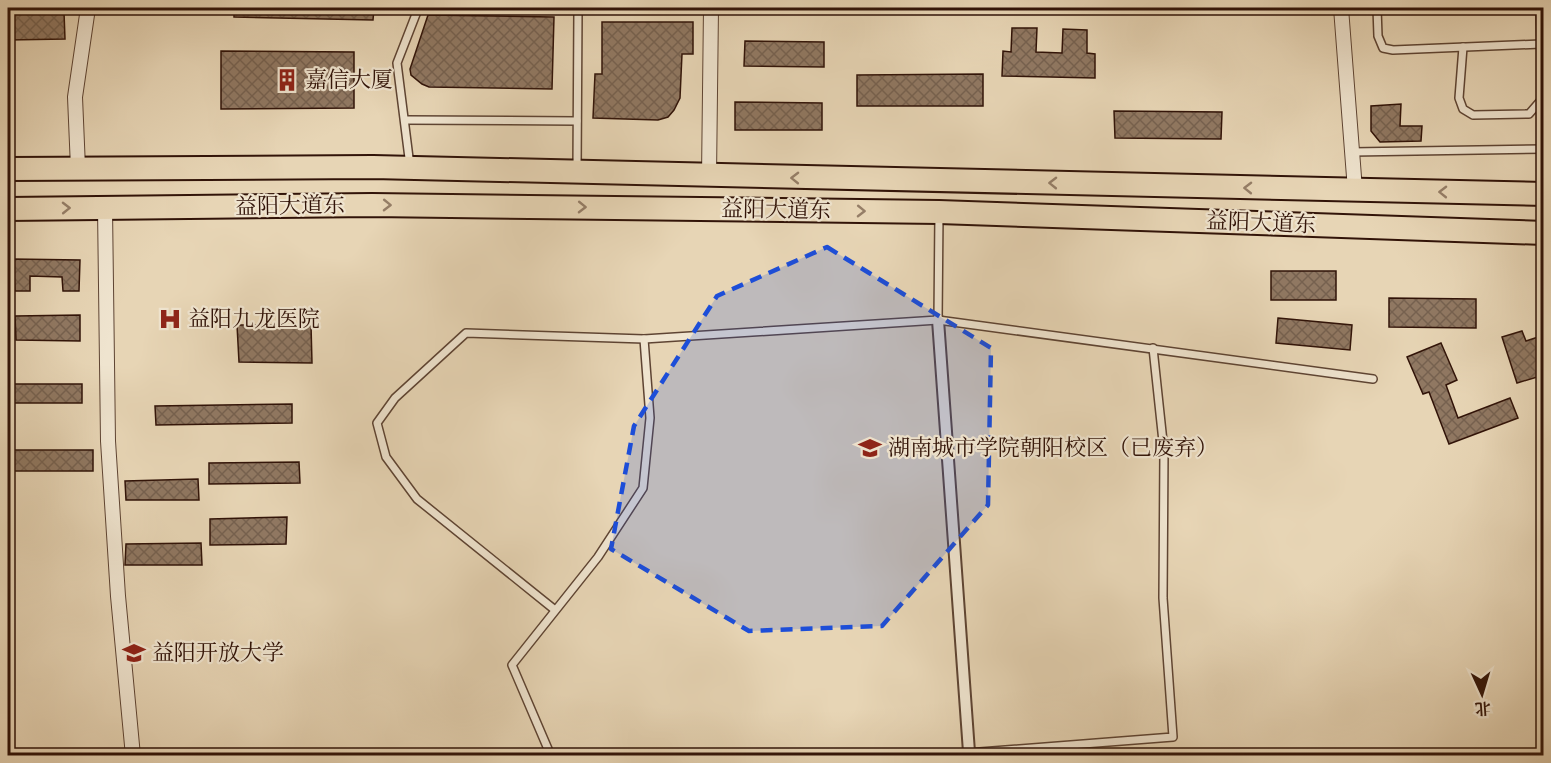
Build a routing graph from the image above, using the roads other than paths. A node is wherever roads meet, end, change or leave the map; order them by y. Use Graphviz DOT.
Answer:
graph roads {
  1 [pos="88,8"];
  2 [pos="711,8"];
  3 [pos="1341,8"];
  4 [pos="1377,8"];
  5 [pos="1540,8"];
  6 [pos="578,10"];
  7 [pos="688,10"];
  8 [pos="1541,44"];
  9 [pos="1463,47"];
  10 [pos="405,120"];
  11 [pos="578,121"];
  12 [pos="1544,149"];
  13 [pos="1352,152"];
  14 [pos="410,167"];
  15 [pos="78,168"];
  16 [pos="8,169"];
  17 [pos="577,172"];
  18 [pos="709,176"];
  19 [pos="1355,190"];
  20 [pos="1484,193"];
  21 [pos="1544,194"];
  22 [pos="105,207"];
  23 [pos="8,208"];
  24 [pos="939,212"];
  25 [pos="1483,230"];
  26 [pos="1544,232"];
  27 [pos="939,320"];
  28 [pos="644,339"];
  29 [pos="1153,348"];
  30 [pos="1373,379"];
  31 [pos="555,610"];
  32 [pos="969,752"];
  33 [pos="133,756"];
  34 [pos="550,756"];
  35 [pos="928,756"];
  1 -- 15 [label="street"];
  2 -- 18 [label="street"];
  3 -- 13 [label="street"];
  4 -- 9 [label="lane"];
  5 -- 8 [label="lane"];
  6 -- 7 [label="lane"];
  6 -- 10 [label="lane"];
  6 -- 11 [label="lane"];
  8 -- 9 [label="lane"];
  8 -- 9 [label="lane"];
  10 -- 11 [label="lane"];
  10 -- 14 [label="lane"];
  11 -- 17 [label="lane"];
  12 -- 13 [label="lane"];
  13 -- 19 [label="street"];
  14 -- 15 [label="main road"];
  14 -- 17 [label="main road"];
  15 -- 16 [label="main road"];
  17 -- 18 [label="main road"];
  19 -- 18 [label="main road, one-way"];
  20 -- 19 [label="main road, one-way"];
  20 -- 21 [label="main road"];
  20 -- 25 [label="main road"];
  23 -- 22 [label="main road, 益阳大道东, one-way"];
  22 -- 24 [label="main road, 益阳大道东, one-way"];
  22 -- 33 [label="street"];
  24 -- 25 [label="main road, 益阳大道东"];
  24 -- 27 [label="lane"];
  25 -- 26 [label="main road, 益阳大道东"];
  27 -- 28 [label="lane"];
  27 -- 29 [label="lane"];
  27 -- 32 [label="street"];
  28 -- 31 [label="lane"];
  28 -- 31 [label="lane"];
  29 -- 30 [label="lane"];
  29 -- 32 [label="lane"];
  31 -- 34 [label="lane"];
  32 -- 35 [label="lane"];
}
